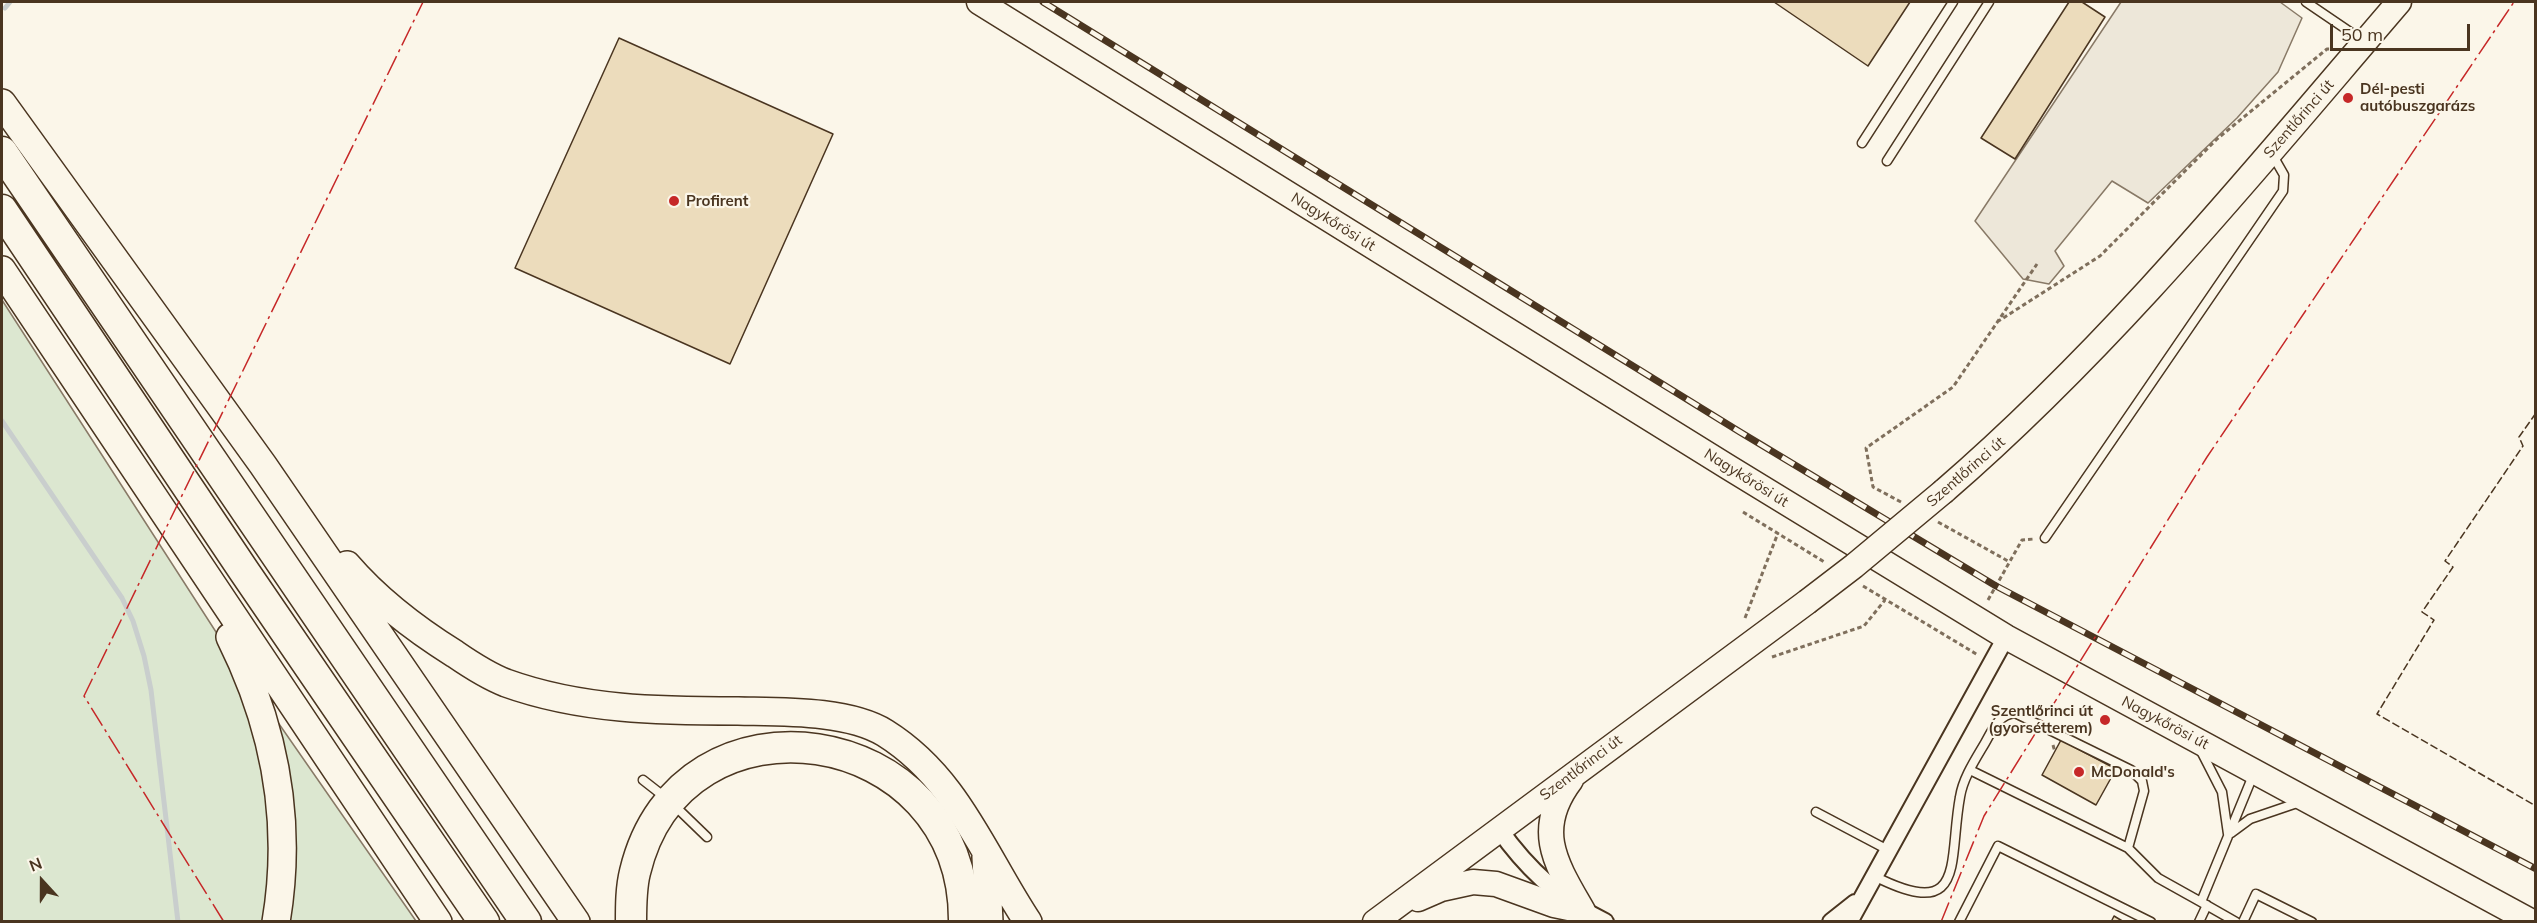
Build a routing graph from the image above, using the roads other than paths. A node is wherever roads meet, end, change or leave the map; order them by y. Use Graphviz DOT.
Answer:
graph roads {
  1 [pos="979,2"];
  2 [pos="1953,2"];
  3 [pos="1989,2"];
  4 [pos="2306,2"];
  5 [pos="2399,2"];
  6 [pos="2365,42"];
  7 [pos="2,103"];
  8 [pos="1862,143"];
  9 [pos="2271,151"];
  10 [pos="2,152"];
  11 [pos="1887,161"];
  12 [pos="2,210"];
  13 [pos="2,270"];
  14 [pos="263,465"];
  15 [pos="2045,538"];
  16 [pos="182,542"];
  17 [pos="2006,637"];
  18 [pos="2195,740"];
  19 [pos="1582,766"];
  20 [pos="1970,770"];
  21 [pos="2254,772"];
  22 [pos="643,780"];
  23 [pos="2309,801"];
  24 [pos="670,802"];
  25 [pos="1816,812"];
  26 [pos="1499,829"];
  27 [pos="2228,836"];
  28 [pos="707,837"];
  29 [pos="2128,848"];
  30 [pos="986,850"];
  31 [pos="1888,850"];
  32 [pos="1874,876"];
  33 [pos="1861,899"];
  34 [pos="1398,903"];
  35 [pos="2204,904"];
  36 [pos="1583,911"];
  37 [pos="276,921"];
  38 [pos="438,921"];
  39 [pos="484,921"];
  40 [pos="526,921"];
  41 [pos="576,921"];
  42 [pos="631,921"];
  43 [pos="964,921"];
  44 [pos="989,921"];
  45 [pos="1028,921"];
  46 [pos="1375,921"];
  47 [pos="1605,921"];
  48 [pos="1831,921"];
  49 [pos="1849,921"];
  50 [pos="1959,921"];
  51 [pos="2151,921"];
  52 [pos="2199,921"];
  53 [pos="2236,921"];
  54 [pos="2242,921"];
  55 [pos="2312,921"];
  56 [pos="2532,921"];
  1 -- 17 [label="main road, Nagykőrösi út"];
  2 -- 8 [label="lane"];
  3 -- 11 [label="lane"];
  4 -- 6 [label="lane"];
  5 -- 6 [label="main road, Szentlőrinci út"];
  6 -- 9 [label="main road, Szentlőrinci út"];
  7 -- 14 [label="main road"];
  9 -- 15 [label="lane"];
  9 -- 19 [label="main road, Szentlőrinci út, bridge"];
  10 -- 40 [label="highway"];
  12 -- 39 [label="highway"];
  13 -- 16 [label="main road"];
  14 -- 30 [label="main road"];
  14 -- 41 [label="main road"];
  16 -- 37 [label="main road"];
  16 -- 38 [label="main road"];
  17 -- 18 [label="main road, Nagykőrösi út"];
  17 -- 31 [label="street"];
  18 -- 21 [label="main road, Nagykőrösi út"];
  18 -- 27 [label="lane"];
  19 -- 26 [label="main road, Szentlőrinci út"];
  19 -- 36 [label="main road"];
  20 -- 29 [label="lane"];
  20 -- 29 [label="lane"];
  20 -- 32 [label="lane"];
  21 -- 23 [label="main road, Nagykőrösi út"];
  21 -- 27 [label="lane"];
  22 -- 24 [label="lane"];
  23 -- 27 [label="lane"];
  23 -- 56 [label="main road, Nagykőrösi út"];
  24 -- 28 [label="lane"];
  24 -- 42 [label="highway"];
  24 -- 43 [label="highway"];
  25 -- 31 [label="lane"];
  26 -- 34 [label="main road, Szentlőrinci út"];
  26 -- 36 [label="street"];
  27 -- 35 [label="lane"];
  29 -- 35 [label="lane"];
  30 -- 44 [label="main road"];
  30 -- 45 [label="main road"];
  31 -- 32 [label="street"];
  32 -- 33 [label="street"];
  33 -- 48 [label="street"];
  33 -- 49 [label="street"];
  34 -- 36 [label="main road"];
  34 -- 46 [label="main road, Szentlőrinci út"];
  35 -- 52 [label="lane"];
  35 -- 53 [label="lane"];
  36 -- 47 [label="street"];
  50 -- 51 [label="lane"];
  54 -- 55 [label="lane"];
}
